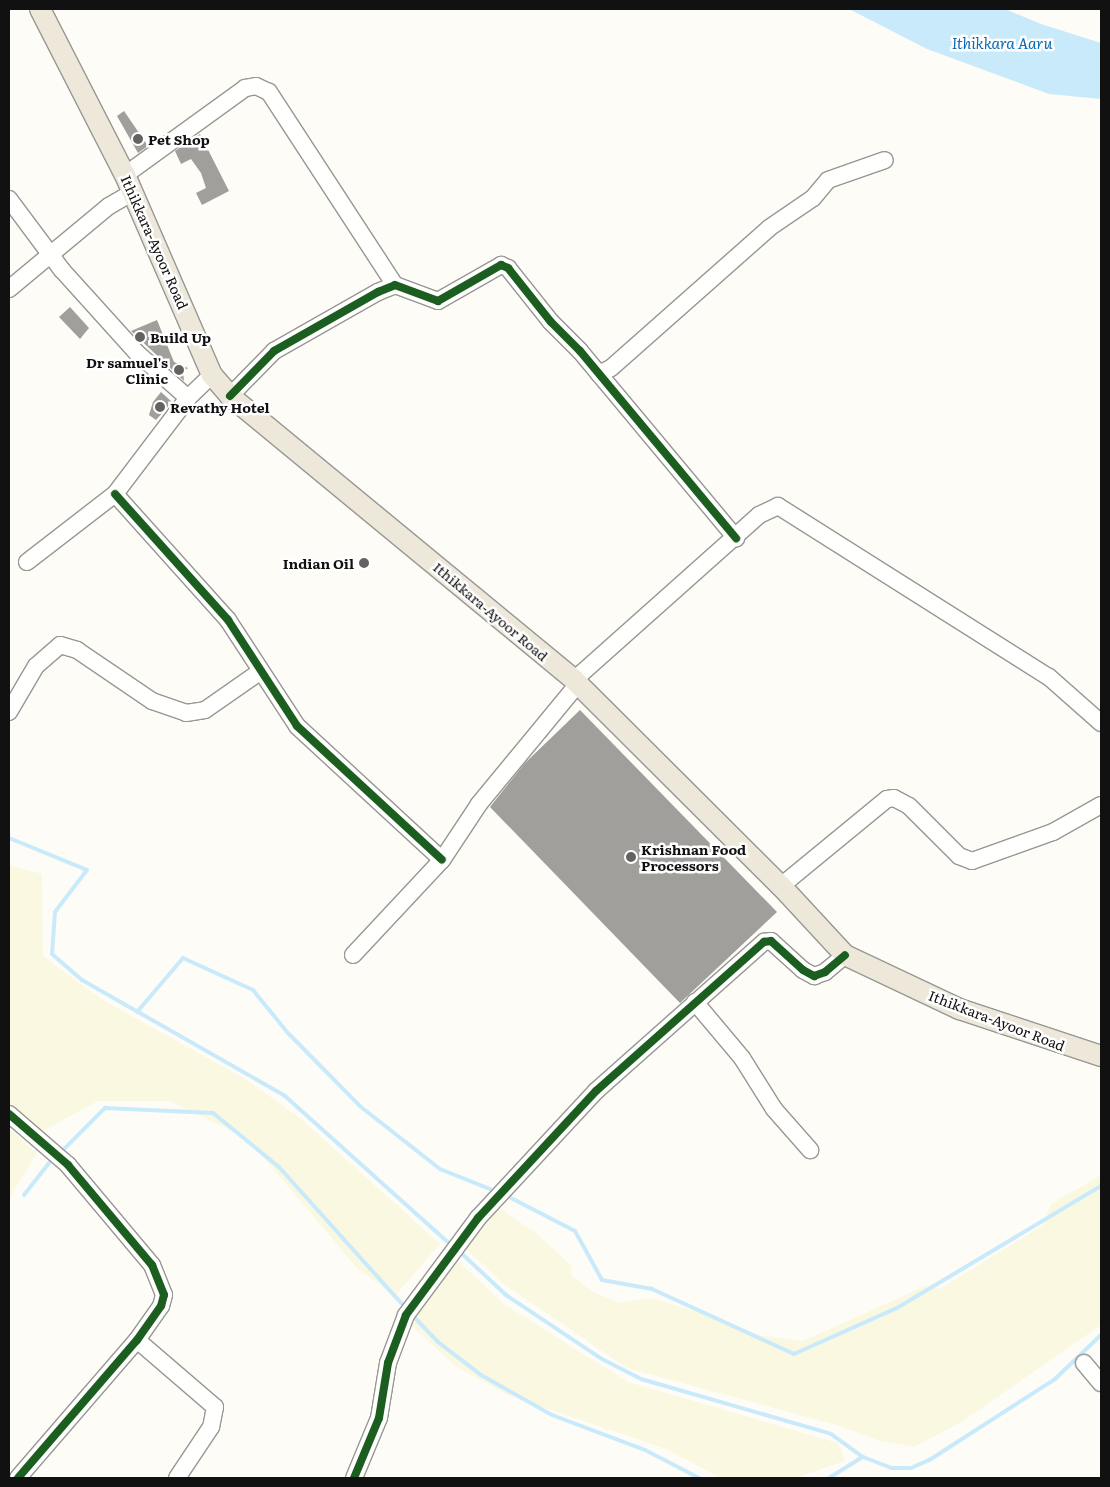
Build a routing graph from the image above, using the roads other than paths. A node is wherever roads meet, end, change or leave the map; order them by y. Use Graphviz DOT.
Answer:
graph roads {
  1 [pos="40,9"];
  2 [pos="885,160"];
  3 [pos="129,184"];
  4 [pos="9,199"];
  5 [pos="49,253"];
  6 [pos="396,285"];
  7 [pos="9,289"];
  8 [pos="599,374"];
  9 [pos="212,375"];
  10 [pos="230,396"];
  11 [pos="188,398"];
  12 [pos="115,494"];
  13 [pos="736,538"];
  14 [pos="27,562"];
  15 [pos="262,671"];
  16 [pos="576,682"];
  17 [pos="9,712"];
  18 [pos="1101,723"];
  19 [pos="1101,805"];
  20 [pos="442,860"];
  21 [pos="781,886"];
  22 [pos="353,955"];
  23 [pos="845,955"];
  24 [pos="695,1002"];
  25 [pos="1101,1056"];
  26 [pos="9,1114"];
  27 [pos="810,1150"];
  28 [pos="136,1340"];
  29 [pos="1084,1363"];
  30 [pos="1101,1383"];
  31 [pos="18,1478"];
  32 [pos="177,1478"];
  33 [pos="354,1478"];
  1 -- 3 [label="main road, Ithikkara-Ayoor Road"];
  2 -- 8 [label="street"];
  3 -- 5 [label="street"];
  3 -- 6 [label="street"];
  3 -- 9 [label="main road, Ithikkara-Ayoor Road"];
  4 -- 5 [label="street"];
  5 -- 7 [label="street"];
  5 -- 11 [label="street"];
  6 -- 8 [label="street"];
  6 -- 10 [label="street"];
  8 -- 13 [label="street"];
  9 -- 10 [label="main road, Ithikkara-Ayoor Road"];
  9 -- 11 [label="street"];
  10 -- 16 [label="main road, Ithikkara-Ayoor Road"];
  11 -- 12 [label="street"];
  12 -- 14 [label="street"];
  12 -- 15 [label="street"];
  13 -- 16 [label="street"];
  13 -- 18 [label="street"];
  15 -- 17 [label="street"];
  15 -- 20 [label="street"];
  16 -- 20 [label="street"];
  16 -- 21 [label="main road, Ithikkara-Ayoor Road"];
  19 -- 21 [label="street"];
  20 -- 22 [label="street"];
  21 -- 23 [label="main road, Ithikkara-Ayoor Road"];
  23 -- 24 [label="street"];
  23 -- 25 [label="main road, Ithikkara-Ayoor Road"];
  24 -- 27 [label="street"];
  24 -- 33 [label="street"];
  26 -- 28 [label="street"];
  28 -- 31 [label="street"];
  28 -- 32 [label="street"];
  29 -- 30 [label="street"];
}
